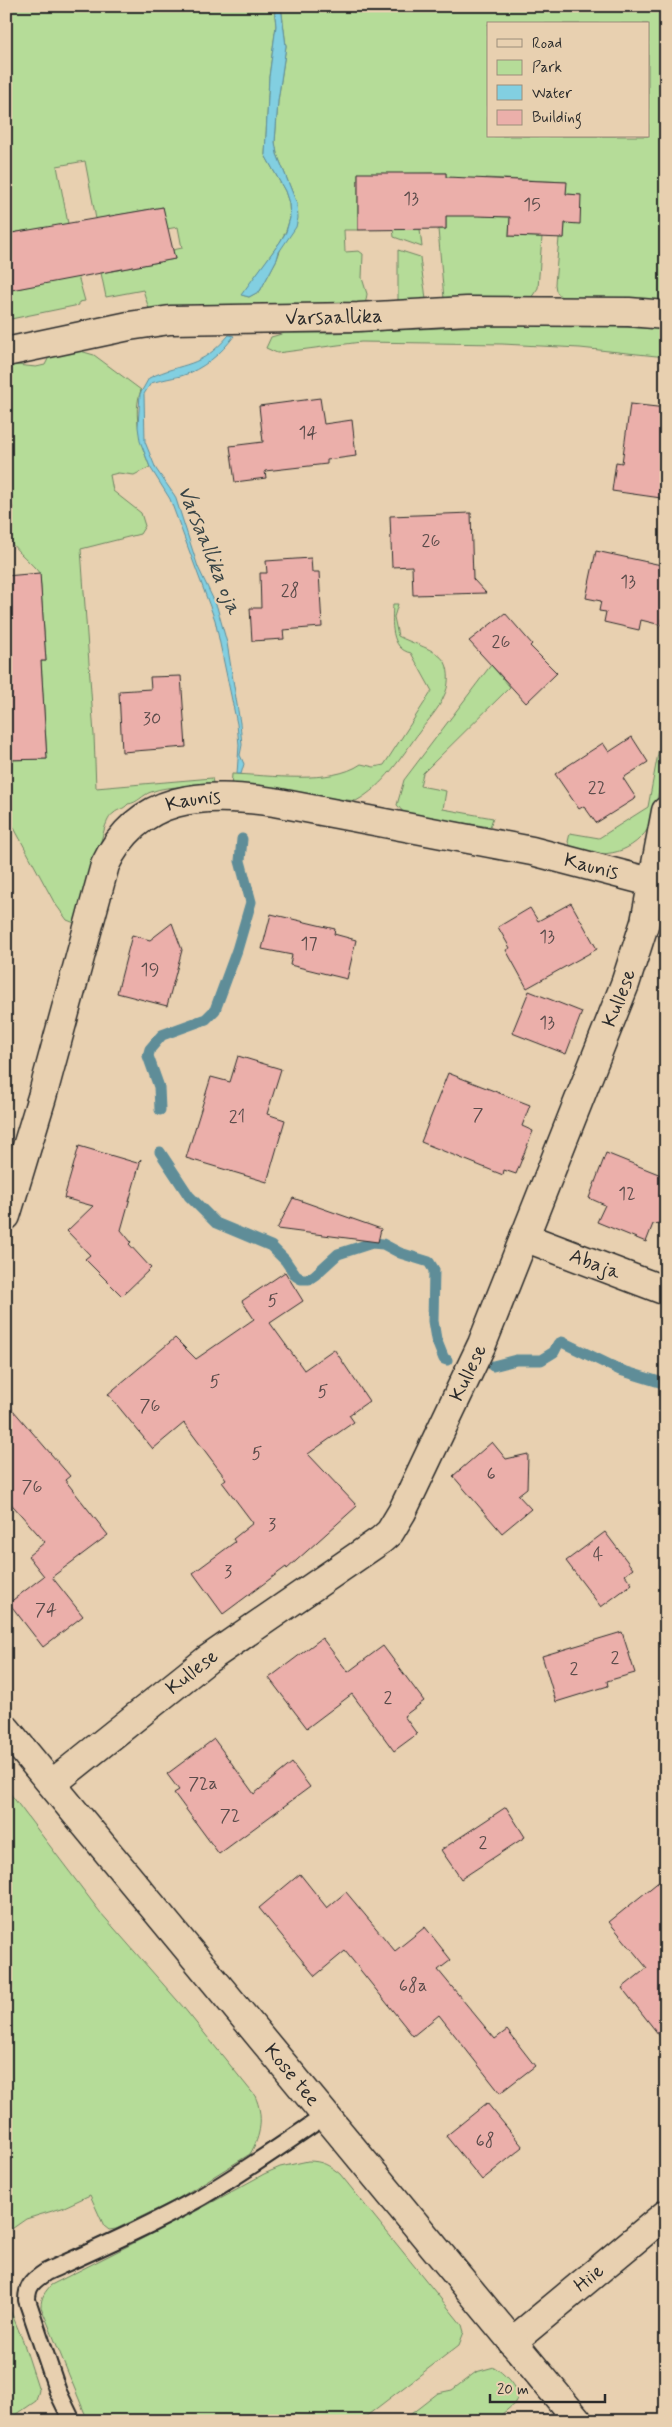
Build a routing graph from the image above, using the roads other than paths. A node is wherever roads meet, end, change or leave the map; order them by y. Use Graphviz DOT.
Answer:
graph roads {
  1 [pos="666,315"];
  2 [pos="6,352"];
  3 [pos="666,811"];
  4 [pos="660,884"];
  5 [pos="6,1216"];
  6 [pos="524,1237"];
  7 [pos="666,1291"];
  8 [pos="6,1729"];
  9 [pos="53,1783"];
  10 [pos="326,2115"];
  11 [pos="666,2214"];
  12 [pos="512,2342"];
  13 [pos="72,2421"];
  14 [pos="578,2421"];
  1 -- 2 [label="street, Varsaallika"];
  3 -- 4 [label="street, Kullese"];
  4 -- 5 [label="street, Kaunis"];
  4 -- 6 [label="street, Kullese"];
  6 -- 7 [label="street, Abaja"];
  6 -- 9 [label="street, Kullese"];
  8 -- 9 [label="street, Kose tee"];
  9 -- 10 [label="street, Kose tee"];
  10 -- 12 [label="street, Kose tee"];
  10 -- 13 [label="lane"];
  11 -- 12 [label="street, Hiie"];
  12 -- 14 [label="street, Kose tee"];
}
